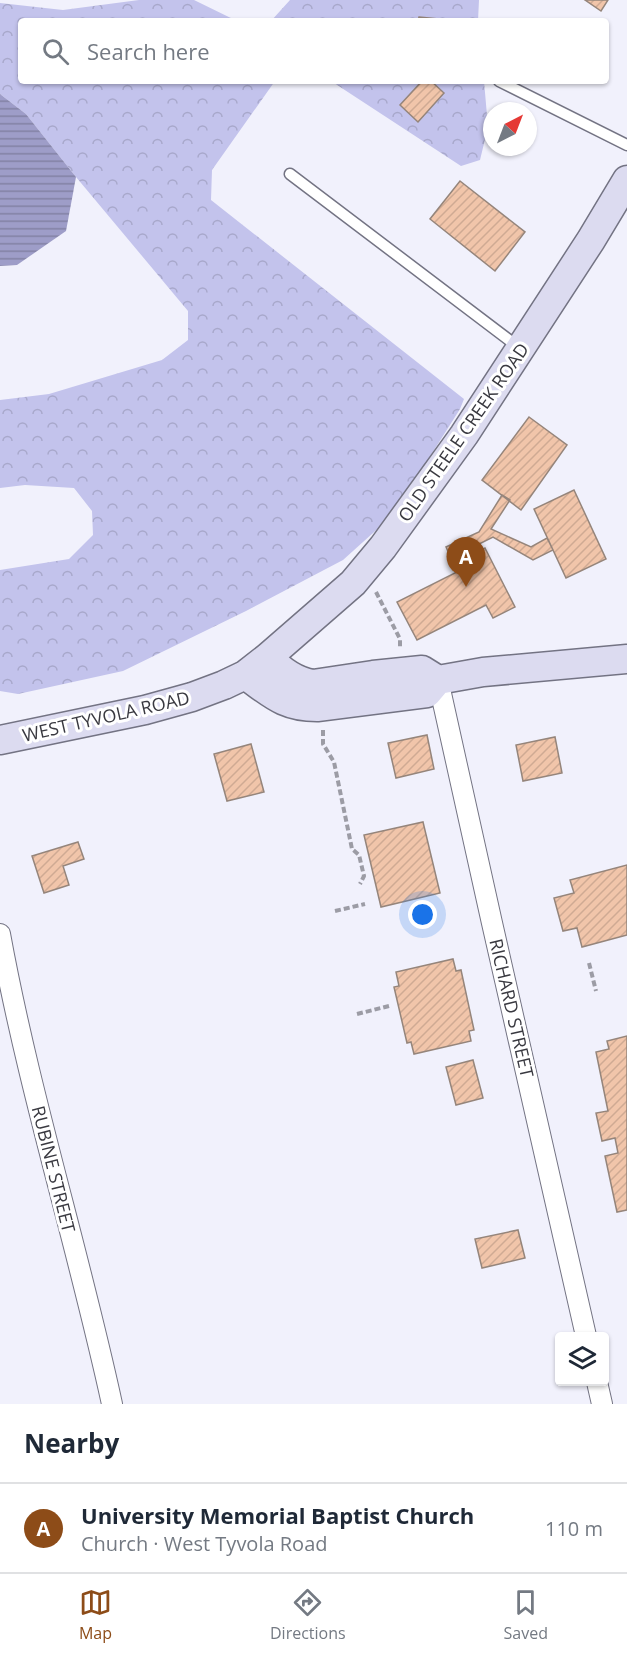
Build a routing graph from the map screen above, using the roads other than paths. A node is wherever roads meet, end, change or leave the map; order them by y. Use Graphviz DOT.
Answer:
graph roads {
  1 [pos="505,84"];
  2 [pos="627,145"];
  3 [pos="290,174"];
  4 [pos="627,180"];
  5 [pos="521,349"];
  6 [pos="268,657"];
  7 [pos="627,659"];
  8 [pos="244,675"];
  9 [pos="438,680"];
  10 [pos="0,740"];
  11 [pos="0,934"];
  12 [pos="585,1332"];
  13 [pos="598,1386"];
  14 [pos="112,1404"];
  15 [pos="602,1404"];
  1 -- 2 [label="lane"];
  3 -- 5 [label="lane"];
  4 -- 5 [label="main road, OLD STEELE CREEK ROAD"];
  5 -- 6 [label="main road, OLD STEELE CREEK ROAD"];
  6 -- 8 [label="main road, WEST TYVOLA ROAD"];
  6 -- 9 [label="main road"];
  7 -- 9 [label="main road"];
  8 -- 9 [label="main road"];
  8 -- 10 [label="main road, WEST TYVOLA ROAD"];
  9 -- 12 [label="street, RICHARD STREET"];
  11 -- 14 [label="street, RUBINE STREET"];
  13 -- 15 [label="street"];
}
